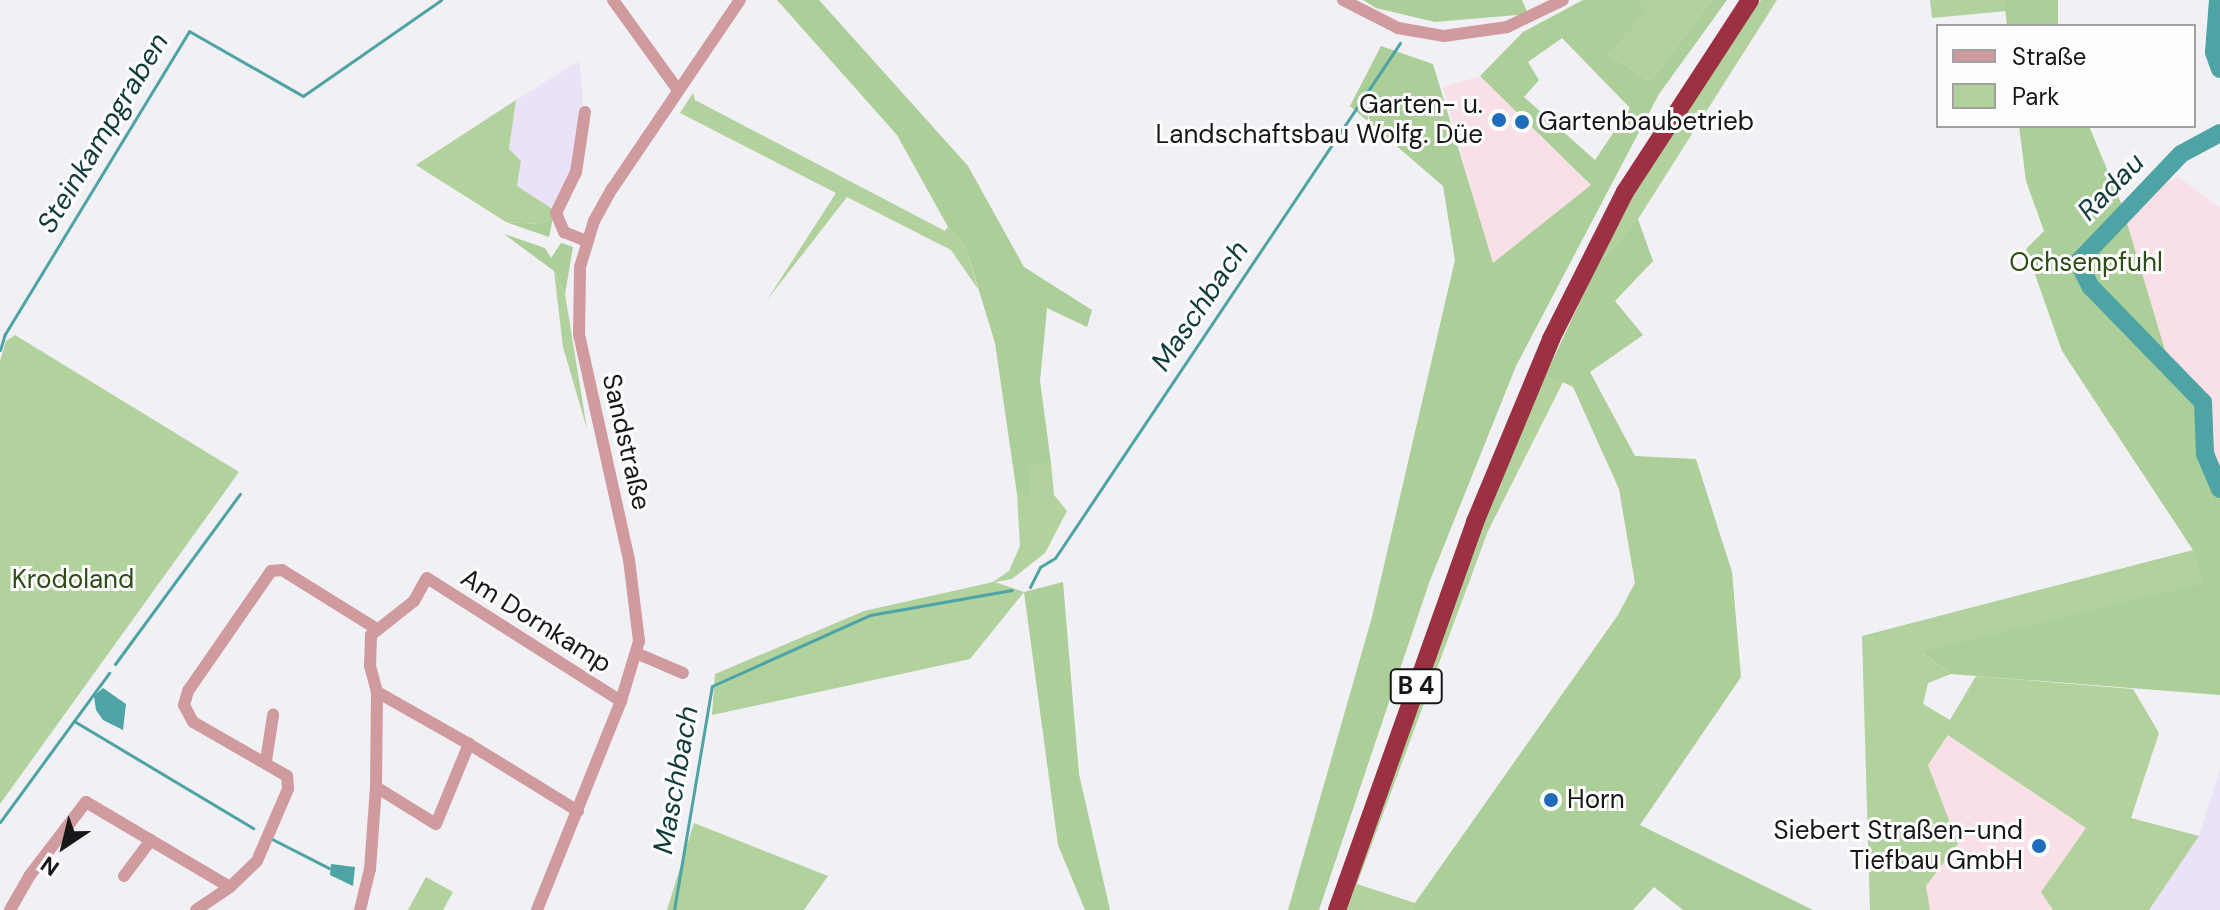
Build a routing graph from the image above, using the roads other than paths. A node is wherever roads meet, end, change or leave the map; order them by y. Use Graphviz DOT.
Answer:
graph roads {
  1 [pos="613,0"];
  2 [pos="740,0"];
  3 [pos="1343,0"];
  4 [pos="1563,0"];
  5 [pos="1738,0"];
  6 [pos="1750,0"];
  7 [pos="1707,52"];
  8 [pos="678,90"];
  9 [pos="1673,103"];
  10 [pos="585,112"];
  11 [pos="586,241"];
  12 [pos="375,628"];
  13 [pos="636,653"];
  14 [pos="683,673"];
  15 [pos="377,692"];
  16 [pos="621,701"];
  17 [pos="273,715"];
  18 [pos="469,744"];
  19 [pos="266,761"];
  20 [pos="376,787"];
  21 [pos="578,811"];
  22 [pos="151,840"];
  23 [pos="124,876"];
  24 [pos="230,887"];
  25 [pos="10,910"];
  26 [pos="196,910"];
  27 [pos="360,910"];
  28 [pos="537,910"];
  29 [pos="1326,910"];
  30 [pos="1337,910"];
  1 -- 8 [label="street"];
  2 -- 8 [label="street, Sandstraße"];
  3 -- 4 [label="street"];
  5 -- 7 [label="highway, B 4"];
  6 -- 7 [label="highway, B 4"];
  7 -- 9 [label="highway, B 4"];
  8 -- 11 [label="street, Sandstraße"];
  9 -- 29 [label="highway, B 4"];
  9 -- 30 [label="highway, B 4"];
  10 -- 11 [label="street"];
  11 -- 13 [label="street, Sandstraße"];
  12 -- 15 [label="street"];
  12 -- 16 [label="street, Am Dornkamp"];
  12 -- 19 [label="street"];
  13 -- 14 [label="street"];
  13 -- 16 [label="street, Sandstraße"];
  15 -- 18 [label="street"];
  15 -- 20 [label="street"];
  16 -- 21 [label="street, Sandstraße"];
  17 -- 19 [label="street"];
  18 -- 20 [label="street"];
  18 -- 21 [label="street"];
  19 -- 24 [label="street"];
  20 -- 27 [label="street"];
  21 -- 28 [label="street, Sandstraße"];
  22 -- 23 [label="street"];
  22 -- 24 [label="street"];
  22 -- 25 [label="street"];
  24 -- 26 [label="street"];
}
